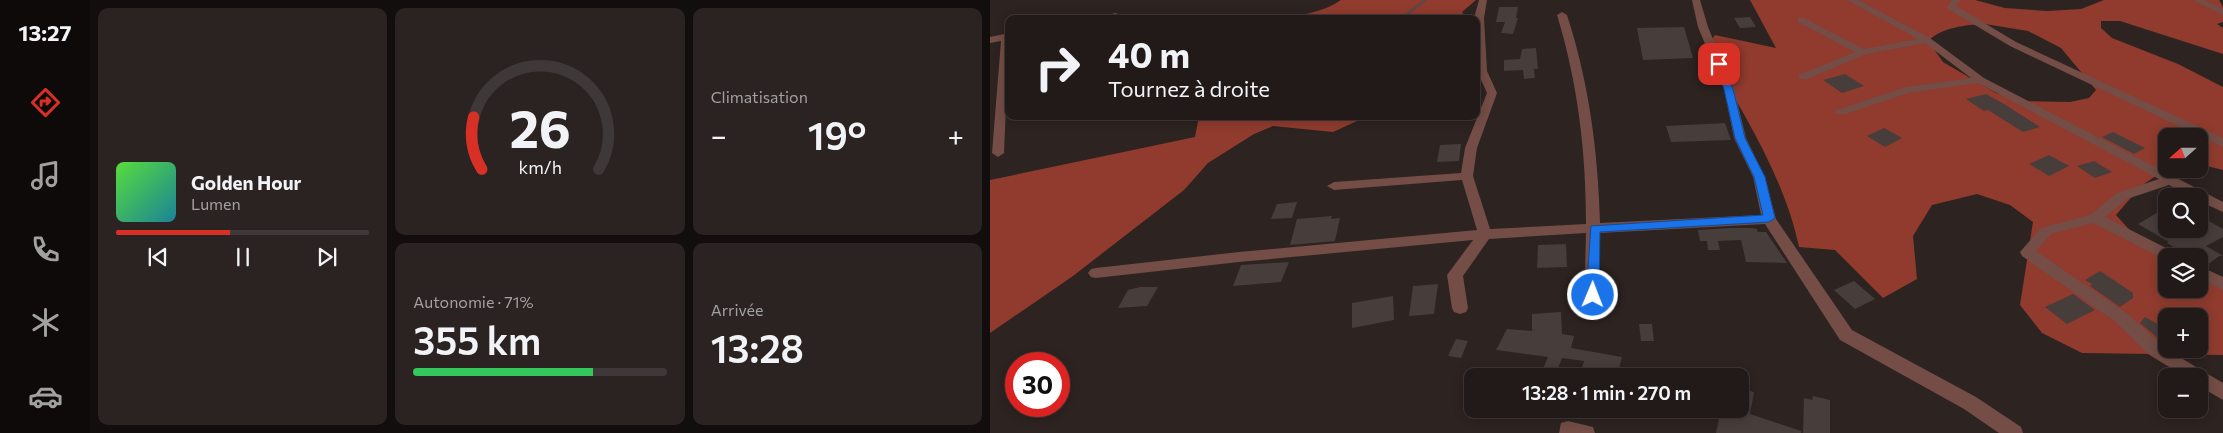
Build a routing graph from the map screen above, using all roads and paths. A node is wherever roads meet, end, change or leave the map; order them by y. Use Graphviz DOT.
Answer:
graph roads {
  1 [pos="1483,0"];
  2 [pos="1696,0"];
  3 [pos="1851,0"];
  4 [pos="1956,0"];
  5 [pos="2197,0"];
  6 [pos="2223,12"];
  7 [pos="1480,15"];
  8 [pos="1562,15"];
  9 [pos="1802,20"];
  10 [pos="1480,36"];
  11 [pos="1005,37"];
  12 [pos="990,40"];
  13 [pos="1927,40"];
  14 [pos="1863,52"];
  15 [pos="1005,63"];
  16 [pos="1803,78"];
  17 [pos="1980,80"];
  18 [pos="1841,112"];
  19 [pos="2223,143"];
  20 [pos="998,153"];
  21 [pos="1467,176"];
  22 [pos="2170,180"];
  23 [pos="1334,186"];
  24 [pos="2223,208"];
  25 [pos="1769,218"];
  26 [pos="2095,218"];
  27 [pos="1595,228"];
  28 [pos="1485,234"];
  29 [pos="2158,250"];
  30 [pos="1096,273"];
  31 [pos="2208,276"];
  32 [pos="2223,284"];
  33 [pos="1460,308"];
  34 [pos="1592,311"];
  35 [pos="2184,368"];
  36 [pos="2208,383"];
  37 [pos="2223,392"];
  38 [pos="1568,433"];
  39 [pos="1586,433"];
  40 [pos="2014,433"];
  1 -- 7 [label="street"];
  2 -- 25 [label="street"];
  3 -- 13 [label="street"];
  4 -- 19 [label="street"];
  5 -- 6 [label="street"];
  8 -- 27 [label="street"];
  9 -- 14 [label="street"];
  10 -- 21 [label="street"];
  11 -- 12 [label="street"];
  13 -- 14 [label="street"];
  13 -- 17 [label="street"];
  14 -- 16 [label="street"];
  15 -- 20 [label="street"];
  17 -- 18 [label="street"];
  17 -- 22 [label="street"];
  21 -- 23 [label="street"];
  21 -- 28 [label="street"];
  22 -- 24 [label="street"];
  22 -- 26 [label="street"];
  25 -- 27 [label="street"];
  25 -- 40 [label="street"];
  26 -- 29 [label="street"];
  26 -- 35 [label="street"];
  27 -- 28 [label="street"];
  27 -- 34 [label="street"];
  28 -- 30 [label="street"];
  28 -- 33 [label="street"];
  31 -- 32 [label="street"];
  36 -- 37 [label="street"];
  38 -- 39 [label="street"];
}
